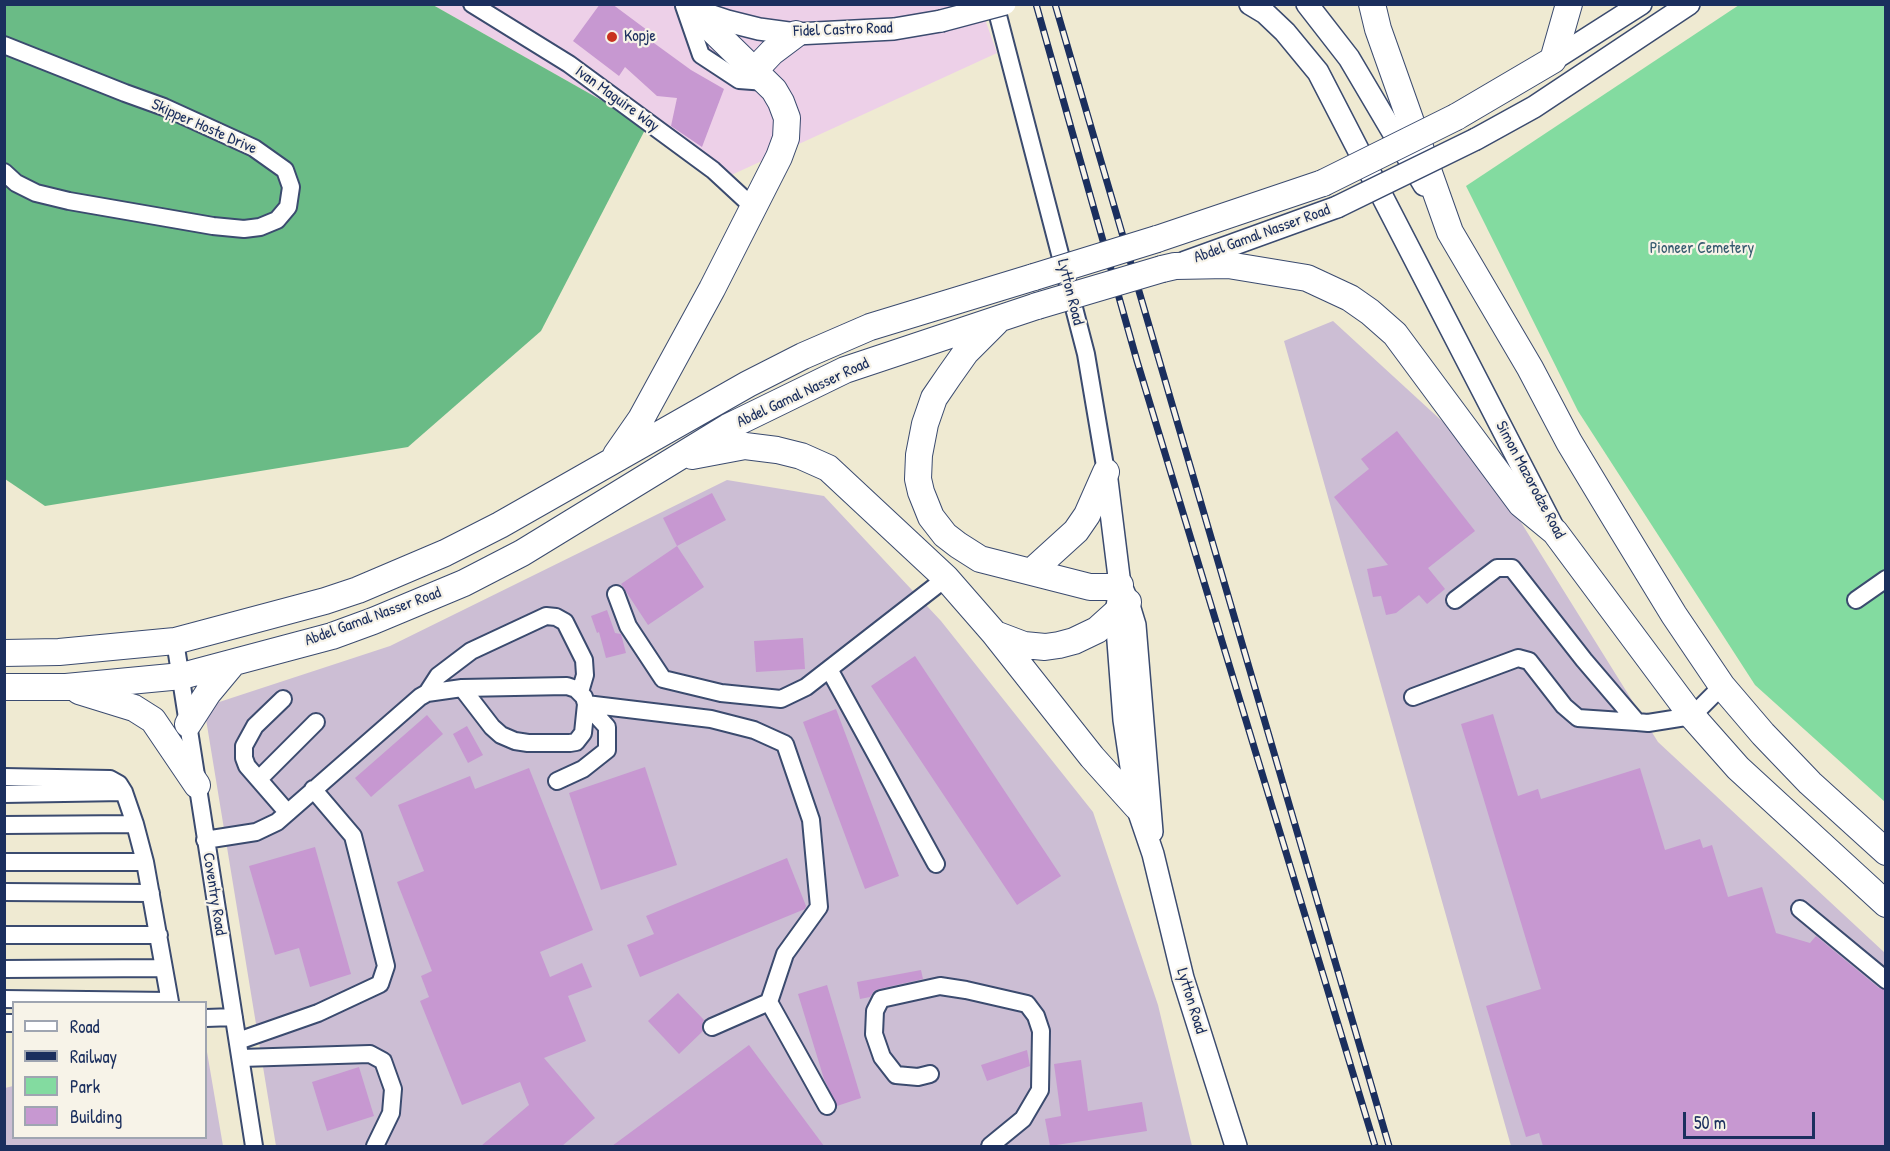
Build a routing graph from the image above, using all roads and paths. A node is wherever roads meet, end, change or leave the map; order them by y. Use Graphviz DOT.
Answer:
graph roads {
  1 [pos="472,4"];
  2 [pos="995,4"];
  3 [pos="1005,4"];
  4 [pos="1251,4"];
  5 [pos="1307,4"];
  6 [pos="1372,4"];
  7 [pos="1569,4"];
  8 [pos="1641,4"];
  9 [pos="1689,4"];
  10 [pos="686,6"];
  11 [pos="796,34"];
  12 [pos="4,45"];
  13 [pos="1553,60"];
  14 [pos="760,76"];
  15 [pos="4,172"];
  16 [pos="753,207"];
  17 [pos="1450,232"];
  18 [pos="1168,267"];
  19 [pos="1000,318"];
  20 [pos="673,459"];
  21 [pos="613,460"];
  22 [pos="1106,472"];
  23 [pos="1555,532"];
  24 [pos="1032,571"];
  25 [pos="946,578"];
  26 [pos="1886,579"];
  27 [pos="616,594"];
  28 [pos="1121,600"];
  29 [pos="1455,600"];
  30 [pos="1856,600"];
  31 [pos="994,633"];
  32 [pos="175,641"];
  33 [pos="4,652"];
  34 [pos="233,663"];
  35 [pos="829,669"];
  36 [pos="182,676"];
  37 [pos="1722,686"];
  38 [pos="4,687"];
  39 [pos="66,687"];
  40 [pos="462,688"];
  41 [pos="428,693"];
  42 [pos="1413,697"];
  43 [pos="583,698"];
  44 [pos="283,699"];
  45 [pos="1692,716"];
  46 [pos="316,722"];
  47 [pos="1637,722"];
  48 [pos="188,724"];
  49 [pos="4,777"];
  50 [pos="259,779"];
  51 [pos="557,782"];
  52 [pos="197,785"];
  53 [pos="313,789"];
  54 [pos="124,792"];
  55 [pos="4,794"];
  56 [pos="1137,807"];
  57 [pos="287,812"];
  58 [pos="135,824"];
  59 [pos="4,825"];
  60 [pos="205,840"];
  61 [pos="1886,852"];
  62 [pos="1153,854"];
  63 [pos="4,862"];
  64 [pos="145,862"];
  65 [pos="936,864"];
  66 [pos="4,892"];
  67 [pos="151,893"];
  68 [pos="1886,904"];
  69 [pos="1800,909"];
  70 [pos="4,935"];
  71 [pos="159,935"];
  72 [pos="164,968"];
  73 [pos="4,969"];
  74 [pos="1886,980"];
  75 [pos="4,999"];
  76 [pos="115,1001"];
  77 [pos="170,1001"];
  78 [pos="769,1002"];
  79 [pos="234,1017"];
  80 [pos="207,1018"];
  81 [pos="712,1027"];
  82 [pos="238,1041"];
  83 [pos="241,1058"];
  84 [pos="930,1074"];
  85 [pos="827,1106"];
  86 [pos="254,1146"];
  87 [pos="375,1146"];
  88 [pos="990,1146"];
  89 [pos="1236,1146"];
  1 -- 16 [label="street, Ivan Maguire Way"];
  2 -- 22 [label="street, Lytton Road"];
  3 -- 11 [label="main road, Fidel Castro Road, bridge"];
  4 -- 23 [label="main road, Simon Mazorodze Road"];
  5 -- 17 [label="main road"];
  6 -- 17 [label="highway"];
  7 -- 13 [label="highway"];
  8 -- 13 [label="main road, Abdel Gamal Nasser Road"];
  9 -- 18 [label="main road, Abdel Gamal Nasser Road, bridge"];
  10 -- 11 [label="main road, Fidel Castro Road"];
  10 -- 14 [label="highway"];
  11 -- 14 [label="highway"];
  12 -- 15 [label="street, Skipper Hoste Drive"];
  13 -- 21 [label="highway, Abdel Gamal Nasser Road, bridge"];
  14 -- 16 [label="highway"];
  16 -- 21 [label="highway"];
  17 -- 37 [label="highway"];
  18 -- 19 [label="highway, Abdel Gamal Nasser Road, bridge"];
  18 -- 23 [label="highway"];
  19 -- 20 [label="highway, Abdel Gamal Nasser Road"];
  19 -- 24 [label="highway"];
  20 -- 25 [label="highway"];
  20 -- 34 [label="highway, Abdel Gamal Nasser Road"];
  21 -- 32 [label="highway, Abdel Gamal Nasser Road"];
  22 -- 24 [label="highway"];
  22 -- 28 [label="main road, Lytton Road"];
  23 -- 45 [label="highway, Simon Mazorodze Road"];
  24 -- 28 [label="highway"];
  25 -- 31 [label="highway"];
  25 -- 35 [label="street"];
  26 -- 30 [label="street"];
  27 -- 35 [label="street"];
  28 -- 31 [label="highway"];
  28 -- 56 [label="main road, Lytton Road"];
  28 -- 62 [label="main road, Lytton Road"];
  29 -- 47 [label="street"];
  31 -- 56 [label="highway"];
  32 -- 33 [label="highway, Abdel Gamal Nasser Road"];
  32 -- 36 [label="street, Coventry Road"];
  34 -- 36 [label="highway, Abdel Gamal Nasser Road"];
  34 -- 48 [label="highway"];
  35 -- 65 [label="street"];
  36 -- 39 [label="highway, Abdel Gamal Nasser Road"];
  36 -- 48 [label="street, Coventry Road"];
  37 -- 45 [label="street"];
  37 -- 61 [label="highway"];
  38 -- 39 [label="highway, Abdel Gamal Nasser Road"];
  39 -- 52 [label="highway"];
  40 -- 41 [label="street"];
  40 -- 43 [label="street"];
  40 -- 43 [label="street"];
  41 -- 43 [label="street"];
  41 -- 53 [label="street"];
  42 -- 47 [label="street"];
  43 -- 51 [label="street"];
  43 -- 78 [label="street"];
  44 -- 50 [label="street"];
  45 -- 47 [label="street"];
  45 -- 68 [label="highway, Simon Mazorodze Road"];
  46 -- 50 [label="street"];
  48 -- 52 [label="street, Coventry Road"];
  49 -- 54 [label="street"];
  50 -- 57 [label="street"];
  52 -- 60 [label="street, Coventry Road"];
  53 -- 57 [label="street"];
  53 -- 82 [label="street"];
  54 -- 55 [label="street"];
  54 -- 58 [label="street"];
  56 -- 62 [label="main road, Lytton Road"];
  57 -- 60 [label="street"];
  58 -- 59 [label="street"];
  58 -- 64 [label="street"];
  60 -- 79 [label="street, Coventry Road"];
  62 -- 89 [label="main road, Lytton Road"];
  63 -- 64 [label="street"];
  64 -- 67 [label="street"];
  66 -- 67 [label="street"];
  67 -- 71 [label="street"];
  69 -- 74 [label="street"];
  70 -- 71 [label="street"];
  71 -- 72 [label="street"];
  72 -- 73 [label="street"];
  72 -- 77 [label="street"];
  75 -- 76 [label="street"];
  78 -- 81 [label="street"];
  78 -- 85 [label="street"];
  79 -- 80 [label="street"];
  79 -- 82 [label="street, Coventry Road"];
  82 -- 83 [label="street, Coventry Road"];
  83 -- 86 [label="street, Coventry Road"];
  83 -- 87 [label="street"];
  84 -- 88 [label="street"];
}
